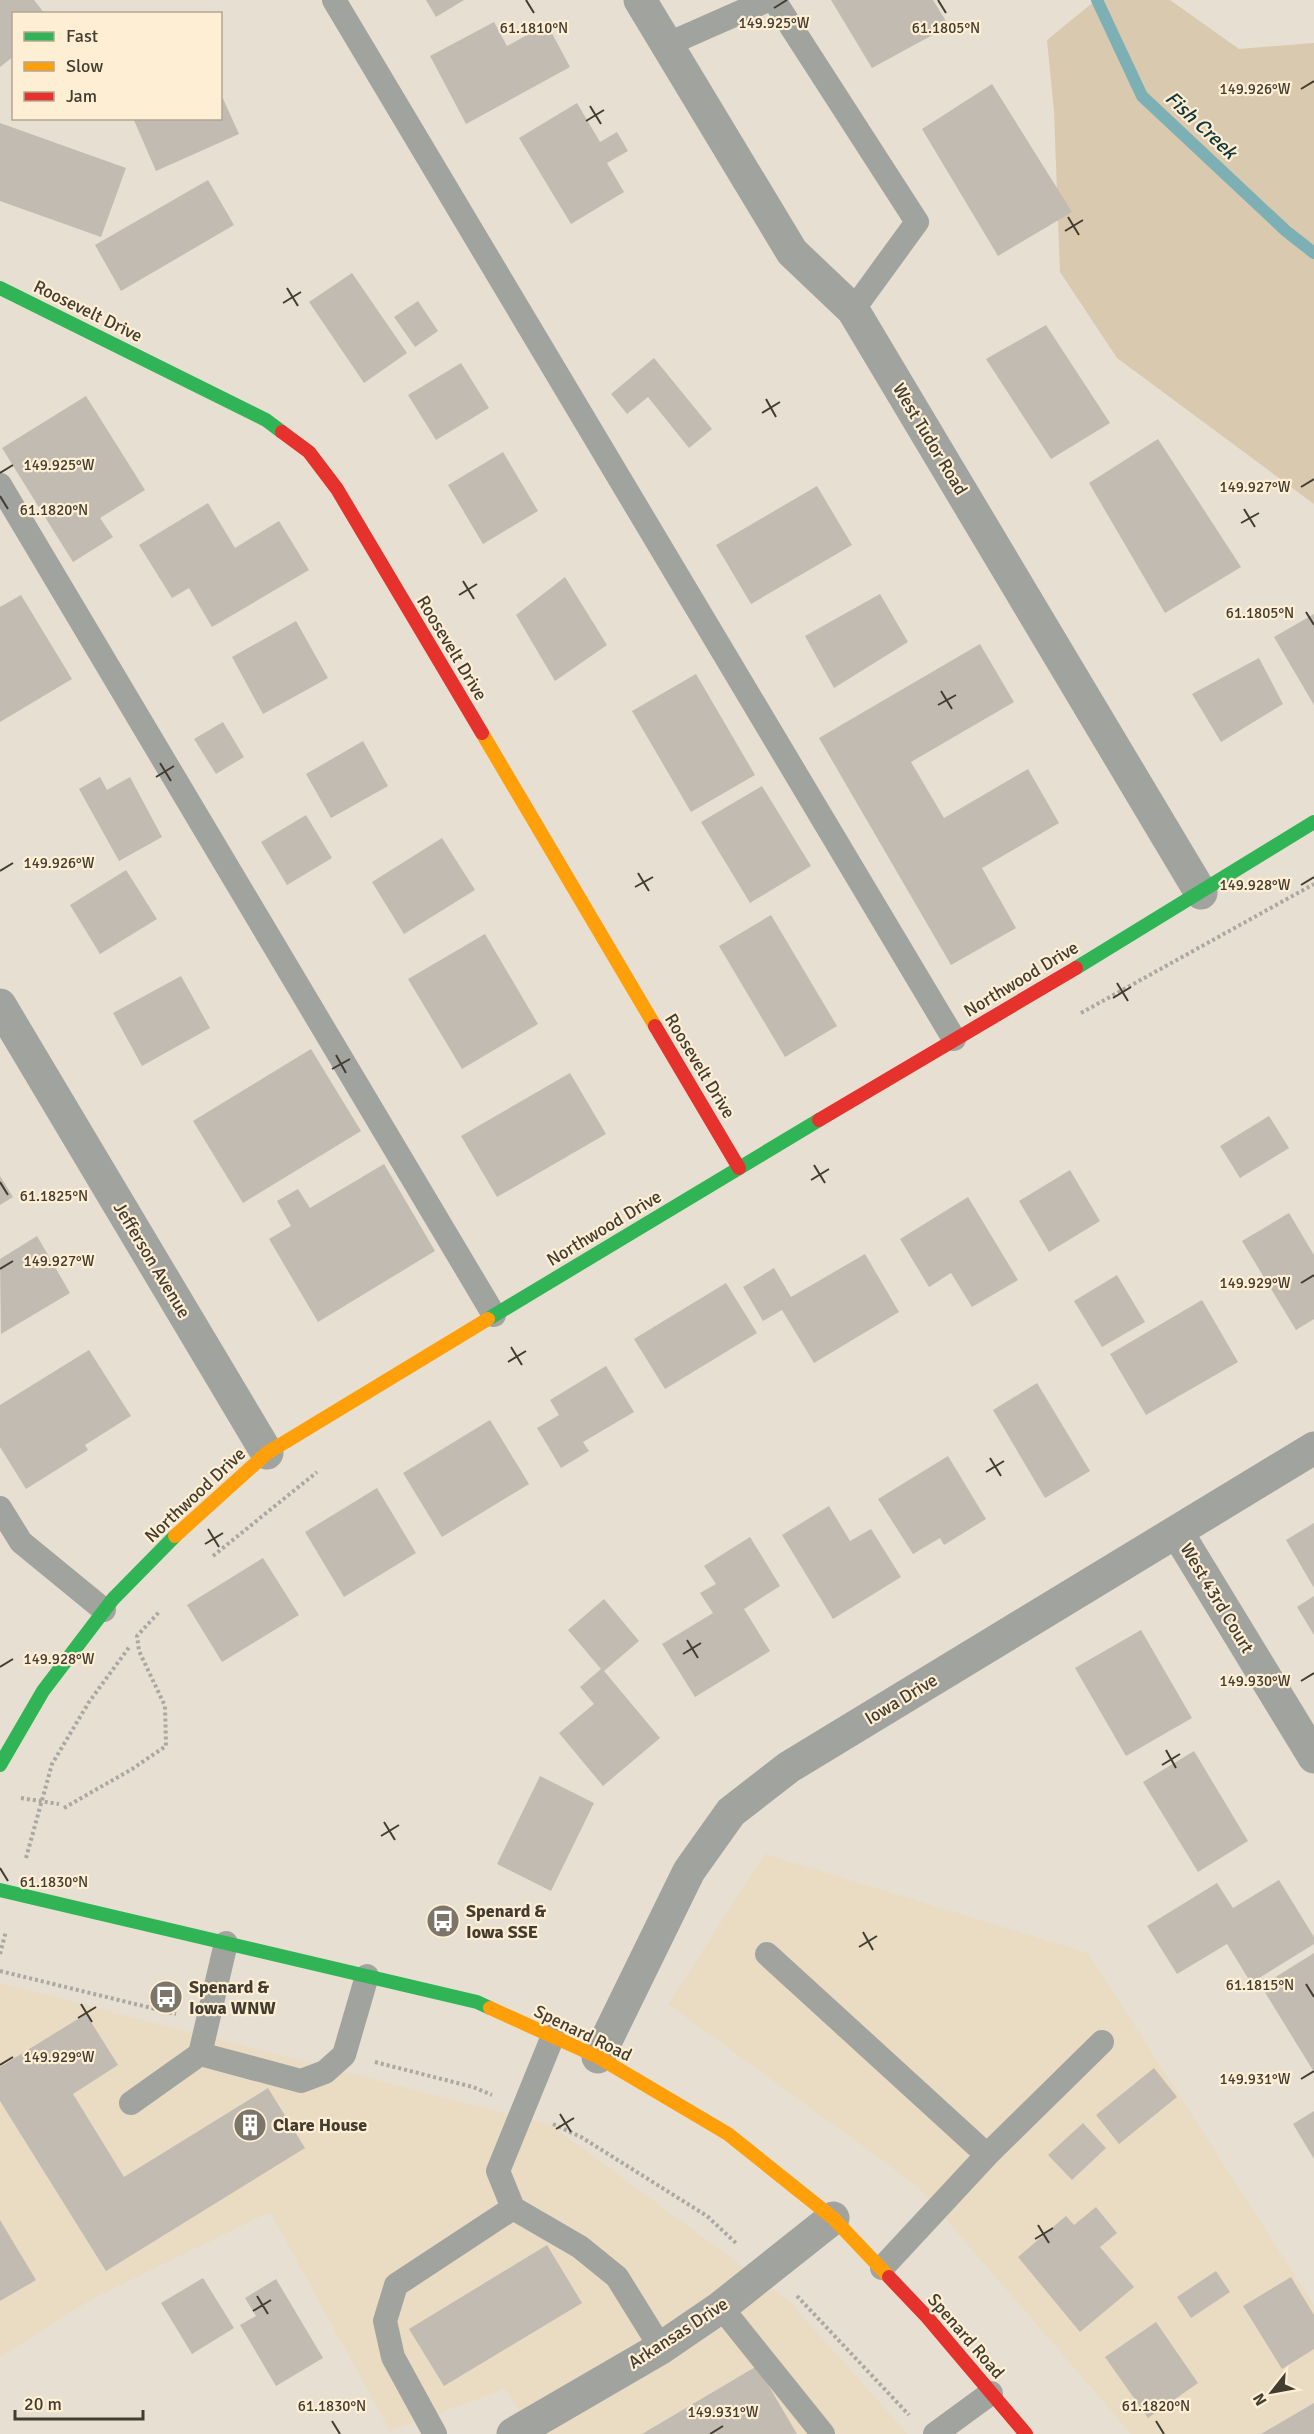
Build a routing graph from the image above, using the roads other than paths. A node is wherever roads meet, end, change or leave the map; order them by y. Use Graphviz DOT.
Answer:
graph roads {
  1 [pos="334,0"];
  2 [pos="640,0"];
  3 [pos="768,0"];
  4 [pos="774,0"];
  5 [pos="666,45"];
  6 [pos="0,288"];
  7 [pos="853,310"];
  8 [pos="0,485"];
  9 [pos="1314,822"];
  10 [pos="1201,893"];
  11 [pos="0,1005"];
  12 [pos="954,1039"];
  13 [pos="739,1168"];
  14 [pos="494,1315"];
  15 [pos="1314,1448"];
  16 [pos="267,1453"];
  17 [pos="0,1508"];
  18 [pos="1177,1532"];
  19 [pos="104,1610"];
  20 [pos="1314,1757"];
  21 [pos="0,1765"];
  22 [pos="0,1890"];
  23 [pos="226,1943"];
  24 [pos="767,1954"];
  25 [pos="367,1976"];
  26 [pos="553,2036"];
  27 [pos="1102,2042"];
  28 [pos="200,2054"];
  29 [pos="598,2057"];
  30 [pos="131,2103"];
  31 [pos="987,2155"];
  32 [pos="513,2208"];
  33 [pos="833,2218"];
  34 [pos="882,2268"];
  35 [pos="721,2307"];
  36 [pos="661,2348"];
  37 [pos="991,2393"];
  38 [pos="435,2434"];
  39 [pos="513,2434"];
  40 [pos="823,2434"];
  41 [pos="935,2434"];
  42 [pos="1026,2434"];
  1 -- 12 [label="lane"];
  2 -- 5 [label="street, West Tudor Road"];
  3 -- 5 [label="lane"];
  4 -- 7 [label="lane"];
  5 -- 7 [label="street, West Tudor Road"];
  6 -- 13 [label="street, Roosevelt Drive"];
  7 -- 10 [label="street, West Tudor Road"];
  8 -- 14 [label="lane"];
  9 -- 10 [label="street, Northwood Drive"];
  10 -- 12 [label="street, Northwood Drive"];
  11 -- 16 [label="street, Jefferson Avenue"];
  12 -- 13 [label="street, Northwood Drive"];
  13 -- 14 [label="street, Northwood Drive"];
  14 -- 16 [label="street, Northwood Drive"];
  15 -- 18 [label="street, Iowa Drive"];
  16 -- 19 [label="street, Northwood Drive"];
  17 -- 19 [label="lane"];
  18 -- 20 [label="street, West 43rd Court"];
  18 -- 29 [label="street, Iowa Drive"];
  19 -- 21 [label="street, Northwood Drive"];
  22 -- 23 [label="street, Spenard Road"];
  23 -- 25 [label="street, Spenard Road"];
  23 -- 28 [label="lane"];
  24 -- 31 [label="lane"];
  25 -- 26 [label="street, Spenard Road"];
  25 -- 28 [label="lane"];
  26 -- 29 [label="street, Spenard Road"];
  26 -- 32 [label="lane"];
  27 -- 31 [label="lane"];
  28 -- 30 [label="lane"];
  29 -- 33 [label="street, Spenard Road"];
  31 -- 34 [label="lane"];
  32 -- 36 [label="lane"];
  32 -- 38 [label="lane"];
  33 -- 34 [label="street, Spenard Road"];
  33 -- 35 [label="street, Arkansas Drive"];
  34 -- 37 [label="street, Spenard Road"];
  35 -- 36 [label="street, Arkansas Drive"];
  35 -- 40 [label="lane"];
  36 -- 39 [label="street, Arkansas Drive"];
  37 -- 41 [label="lane"];
  37 -- 42 [label="street, Spenard Road"];
}
